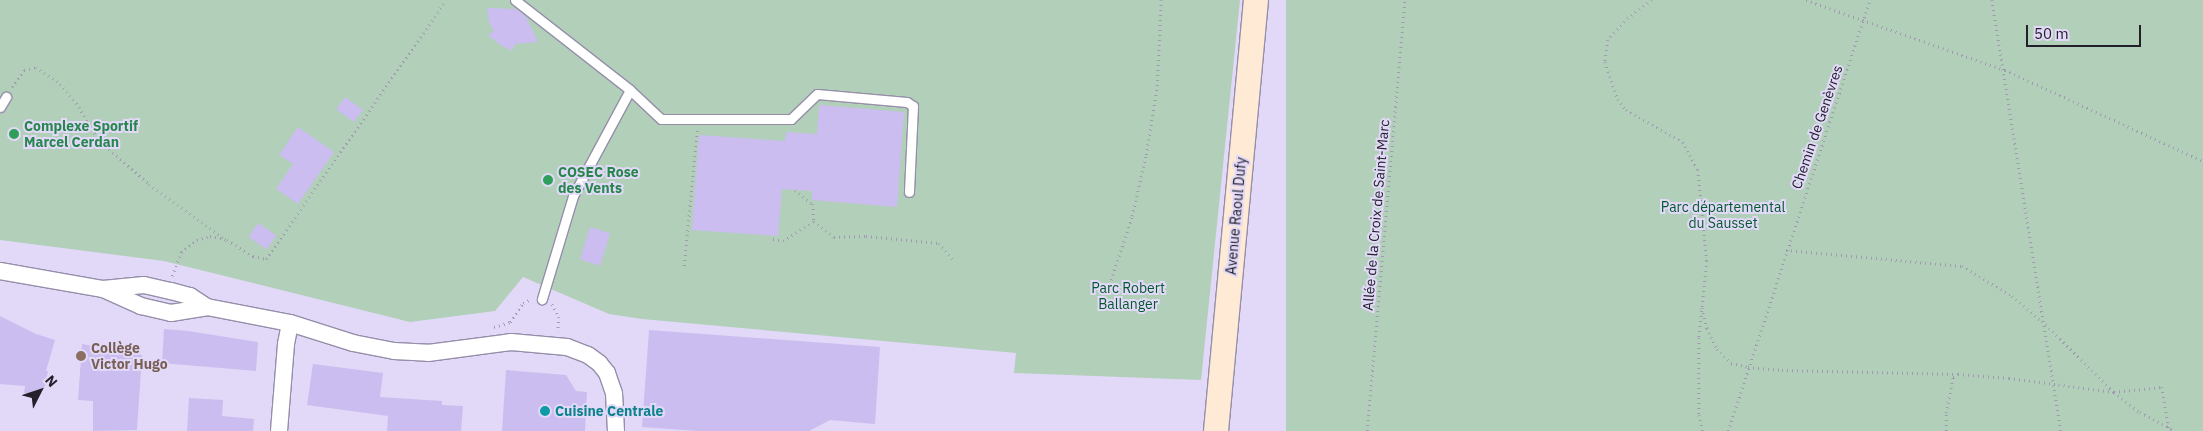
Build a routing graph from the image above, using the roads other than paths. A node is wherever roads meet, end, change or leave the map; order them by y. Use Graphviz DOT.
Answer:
graph roads {
  1 [pos="515,0"];
  2 [pos="1256,0"];
  3 [pos="630,90"];
  4 [pos="6,97"];
  5 [pos="0,107"];
  6 [pos="909,192"];
  7 [pos="0,271"];
  8 [pos="542,299"];
  9 [pos="290,322"];
  10 [pos="279,431"];
  11 [pos="616,431"];
  12 [pos="1216,431"];
  1 -- 3 [label="lane"];
  2 -- 12 [label="main road, Avenue Raoul Dufy"];
  3 -- 6 [label="lane"];
  3 -- 8 [label="lane"];
  4 -- 5 [label="lane"];
  7 -- 9 [label="street"];
  9 -- 10 [label="street"];
  9 -- 11 [label="street"];
}
